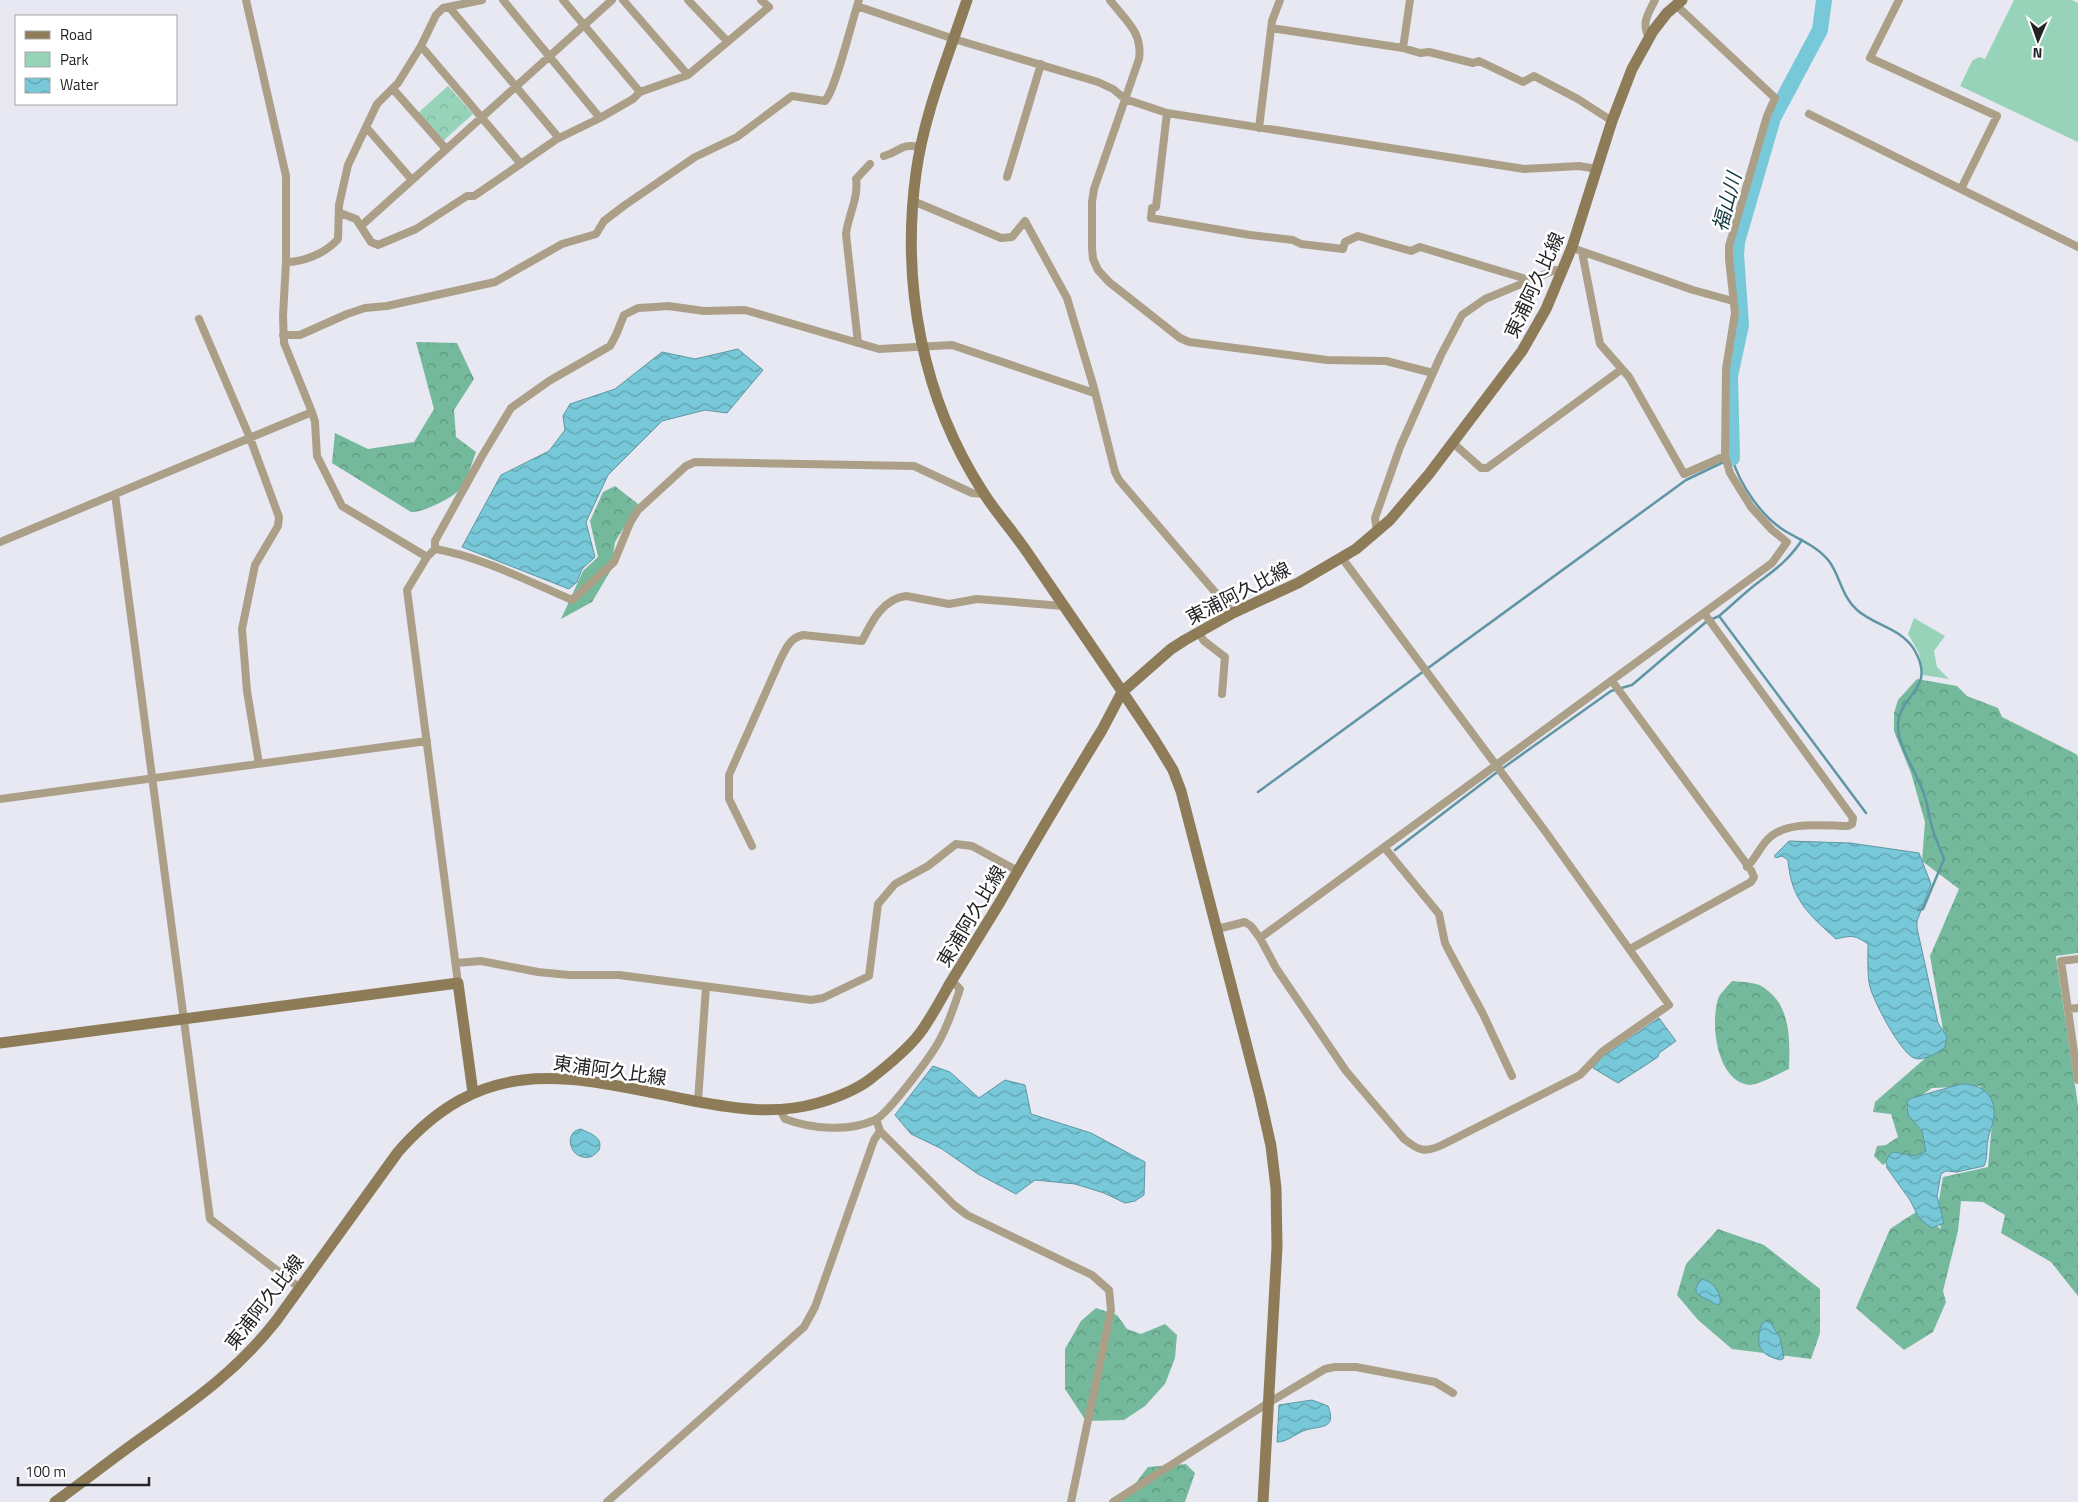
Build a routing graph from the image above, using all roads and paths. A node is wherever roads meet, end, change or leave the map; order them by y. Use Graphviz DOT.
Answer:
graph roads {
  1 [pos="246,0"];
  2 [pos="482,0"];
  3 [pos="503,0"];
  4 [pos="563,0"];
  5 [pos="612,0"];
  6 [pos="623,0"];
  7 [pos="688,0"];
  8 [pos="761,0"];
  9 [pos="967,0"];
  10 [pos="1110,0"];
  11 [pos="1280,0"];
  12 [pos="1410,0"];
  13 [pos="1655,0"];
  14 [pos="1899,0"];
  15 [pos="1679,2"];
  16 [pos="858,3"];
  17 [pos="449,7"];
  18 [pos="584,25"];
  19 [pos="1272,28"];
  20 [pos="1649,38"];
  21 [pos="954,39"];
  22 [pos="727,41"];
  23 [pos="421,46"];
  24 [pos="1402,48"];
  25 [pos="549,57"];
  26 [pos="1041,64"];
  27 [pos="688,75"];
  28 [pos="515,87"];
  29 [pos="393,89"];
  30 [pos="640,92"];
  31 [pos="1125,99"];
  32 [pos="1167,113"];
  33 [pos="1810,114"];
  34 [pos="481,118"];
  35 [pos="600,118"];
  36 [pos="1612,121"];
  37 [pos="366,127"];
  38 [pos="1259,128"];
  39 [pos="559,138"];
  40 [pos="920,147"];
  41 [pos="446,149"];
  42 [pos="884,156"];
  43 [pos="521,164"];
  44 [pos="870,164"];
  45 [pos="1597,169"];
  46 [pos="1007,176"];
  47 [pos="412,180"];
  48 [pos="1961,189"];
  49 [pos="913,201"];
  50 [pos="340,213"];
  51 [pos="361,226"];
  52 [pos="2078,247"];
  53 [pos="1577,250"];
  54 [pos="286,262"];
  55 [pos="1562,270"];
  56 [pos="1527,282"];
  57 [pos="1733,301"];
  58 [pos="199,319"];
  59 [pos="283,335"];
  60 [pos="858,343"];
  61 [pos="923,348"];
  62 [pos="1622,369"];
  63 [pos="1433,373"];
  64 [pos="1094,394"];
  65 [pos="312,412"];
  66 [pos="250,438"];
  67 [pos="1453,443"];
  68 [pos="1724,456"];
  69 [pos="115,494"];
  70 [pos="984,494"];
  71 [pos="1377,532"];
  72 [pos="0,542"];
  73 [pos="435,549"];
  74 [pos="427,557"];
  75 [pos="1342,558"];
  76 [pos="1063,606"];
  77 [pos="1233,613"];
  78 [pos="1704,613"];
  79 [pos="1198,632"];
  80 [pos="1612,681"];
  81 [pos="1122,692"];
  82 [pos="1222,694"];
  83 [pos="427,741"];
  84 [pos="260,764"];
  85 [pos="1496,765"];
  86 [pos="153,778"];
  87 [pos="0,799"];
  88 [pos="752,846"];
  89 [pos="1384,847"];
  90 [pos="1747,867"];
  91 [pos="1018,871"];
  92 [pos="1217,929"];
  93 [pos="1260,938"];
  94 [pos="1630,949"];
  95 [pos="2078,959"];
  96 [pos="456,963"];
  97 [pos="952,981"];
  98 [pos="458,983"];
  99 [pos="706,987"];
  100 [pos="2078,1008"];
  101 [pos="2068,1009"];
  102 [pos="185,1018"];
  103 [pos="0,1043"];
  104 [pos="2076,1058"];
  105 [pos="1512,1076"];
  106 [pos="2078,1080"];
  107 [pos="473,1093"];
  108 [pos="698,1101"];
  109 [pos="780,1110"];
  110 [pos="876,1119"];
  111 [pos="880,1131"];
  112 [pos="300,1288"];
  113 [pos="1453,1393"];
  114 [pos="1268,1403"];
  115 [pos="55,1502"];
  116 [pos="607,1502"];
  117 [pos="1071,1502"];
  118 [pos="1113,1502"];
  119 [pos="1263,1502"];
  1 -- 54 [label="street"];
  2 -- 17 [label="street"];
  3 -- 25 [label="street"];
  4 -- 18 [label="street"];
  5 -- 18 [label="street"];
  6 -- 27 [label="street"];
  7 -- 22 [label="street"];
  8 -- 22 [label="street"];
  9 -- 21 [label="main road"];
  10 -- 31 [label="street"];
  11 -- 19 [label="street"];
  12 -- 24 [label="street"];
  13 -- 20 [label="street"];
  14 -- 48 [label="street"];
  15 -- 20 [label="main road, 東浦阿久比線"];
  15 -- 57 [label="street"];
  16 -- 21 [label="street"];
  16 -- 59 [label="street"];
  17 -- 23 [label="street"];
  17 -- 28 [label="street"];
  18 -- 25 [label="street"];
  18 -- 30 [label="street"];
  19 -- 24 [label="street"];
  19 -- 38 [label="street"];
  20 -- 36 [label="main road, 東浦阿久比線"];
  21 -- 26 [label="street"];
  21 -- 40 [label="main road"];
  22 -- 27 [label="street"];
  23 -- 29 [label="street"];
  23 -- 34 [label="street"];
  24 -- 36 [label="street"];
  25 -- 28 [label="street"];
  25 -- 35 [label="street"];
  26 -- 31 [label="street"];
  26 -- 46 [label="street"];
  27 -- 30 [label="street"];
  28 -- 34 [label="street"];
  28 -- 39 [label="street"];
  29 -- 37 [label="street"];
  29 -- 41 [label="street"];
  30 -- 35 [label="street"];
  31 -- 32 [label="street"];
  31 -- 63 [label="street"];
  32 -- 38 [label="street"];
  32 -- 56 [label="street"];
  33 -- 48 [label="street"];
  34 -- 41 [label="street"];
  34 -- 43 [label="street"];
  35 -- 39 [label="street"];
  36 -- 45 [label="main road, 東浦阿久比線"];
  37 -- 47 [label="street"];
  37 -- 50 [label="street"];
  38 -- 45 [label="street"];
  39 -- 43 [label="street"];
  40 -- 42 [label="street"];
  40 -- 49 [label="main road"];
  41 -- 47 [label="street"];
  43 -- 51 [label="street"];
  44 -- 60 [label="street"];
  45 -- 53 [label="main road, 東浦阿久比線"];
  47 -- 51 [label="street"];
  48 -- 52 [label="street"];
  49 -- 61 [label="main road"];
  49 -- 64 [label="street"];
  50 -- 51 [label="street"];
  50 -- 54 [label="street"];
  53 -- 55 [label="main road, 東浦阿久比線"];
  53 -- 57 [label="street"];
  53 -- 62 [label="street"];
  54 -- 59 [label="street"];
  55 -- 56 [label="street"];
  55 -- 67 [label="main road, 東浦阿久比線"];
  56 -- 63 [label="street"];
  57 -- 68 [label="street"];
  58 -- 66 [label="street"];
  59 -- 65 [label="street"];
  60 -- 61 [label="street"];
  60 -- 73 [label="street"];
  61 -- 64 [label="street"];
  61 -- 70 [label="main road"];
  62 -- 67 [label="street"];
  62 -- 68 [label="street"];
  63 -- 71 [label="street"];
  64 -- 77 [label="street"];
  65 -- 66 [label="street"];
  65 -- 74 [label="street"];
  66 -- 69 [label="street"];
  66 -- 84 [label="street"];
  67 -- 71 [label="main road, 東浦阿久比線"];
  68 -- 78 [label="street"];
  69 -- 72 [label="street"];
  69 -- 86 [label="street"];
  70 -- 73 [label="street"];
  70 -- 76 [label="main road"];
  71 -- 75 [label="main road, 東浦阿久比線"];
  73 -- 74 [label="street"];
  74 -- 83 [label="street"];
  75 -- 77 [label="main road, 東浦阿久比線"];
  75 -- 85 [label="street"];
  76 -- 81 [label="main road"];
  76 -- 88 [label="street"];
  77 -- 79 [label="main road, 東浦阿久比線"];
  78 -- 80 [label="street"];
  78 -- 90 [label="street"];
  79 -- 81 [label="main road, 東浦阿久比線"];
  79 -- 82 [label="street"];
  80 -- 85 [label="street"];
  80 -- 90 [label="street"];
  81 -- 91 [label="main road, 東浦阿久比線"];
  81 -- 92 [label="main road"];
  83 -- 84 [label="street"];
  83 -- 96 [label="street"];
  84 -- 86 [label="street"];
  85 -- 89 [label="street"];
  85 -- 94 [label="street"];
  86 -- 87 [label="street"];
  86 -- 102 [label="street"];
  89 -- 93 [label="street"];
  89 -- 105 [label="street"];
  90 -- 94 [label="street"];
  91 -- 97 [label="main road, 東浦阿久比線"];
  91 -- 99 [label="street"];
  92 -- 93 [label="street"];
  92 -- 114 [label="main road"];
  93 -- 94 [label="street"];
  95 -- 101 [label="street"];
  96 -- 98 [label="street"];
  96 -- 99 [label="street"];
  97 -- 109 [label="main road, 東浦阿久比線"];
  97 -- 110 [label="street"];
  98 -- 102 [label="main road"];
  98 -- 107 [label="main road"];
  99 -- 108 [label="street"];
  100 -- 101 [label="street"];
  101 -- 104 [label="street"];
  102 -- 103 [label="main road"];
  102 -- 112 [label="street"];
  104 -- 106 [label="street"];
  107 -- 108 [label="main road, 東浦阿久比線"];
  107 -- 112 [label="main road, 東浦阿久比線"];
  108 -- 109 [label="main road, 東浦阿久比線"];
  109 -- 110 [label="street"];
  110 -- 111 [label="street"];
  111 -- 116 [label="street"];
  111 -- 117 [label="street"];
  112 -- 115 [label="main road, 東浦阿久比線"];
  113 -- 114 [label="street"];
  114 -- 118 [label="street"];
  114 -- 119 [label="main road"];
}
